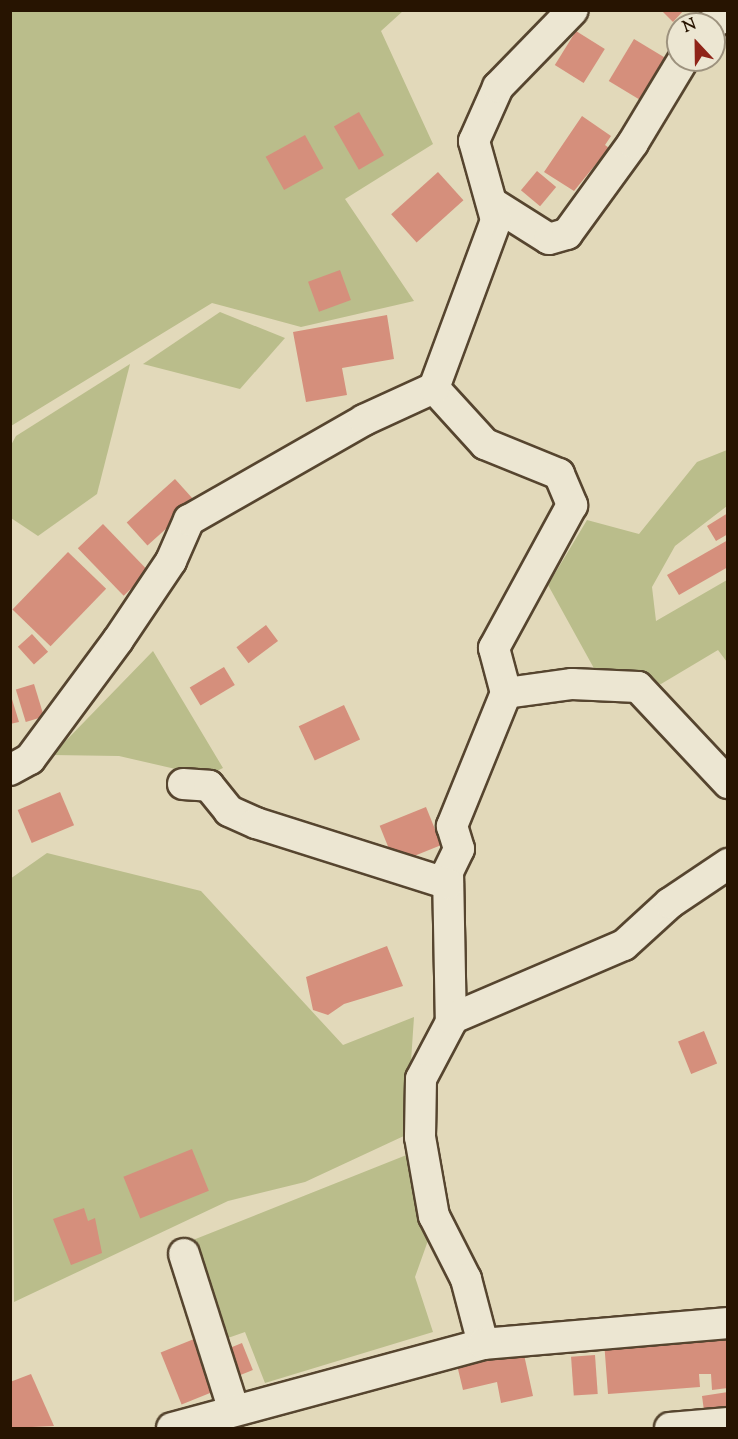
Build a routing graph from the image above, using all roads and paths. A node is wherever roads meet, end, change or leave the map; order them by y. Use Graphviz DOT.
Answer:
graph roads {
  1 [pos="573,10"];
  2 [pos="676,72"];
  3 [pos="492,203"];
  4 [pos="434,388"];
  5 [pos="506,693"];
  6 [pos="10,770"];
  7 [pos="728,783"];
  8 [pos="183,784"];
  9 [pos="728,864"];
  10 [pos="448,884"];
  11 [pos="451,1018"];
  12 [pos="184,1254"];
  13 [pos="728,1323"];
  14 [pos="483,1344"];
  15 [pos="233,1408"];
  16 [pos="728,1423"];
  17 [pos="172,1428"];
  18 [pos="670,1428"];
  1 -- 3 [label="street"];
  2 -- 3 [label="street"];
  3 -- 4 [label="street"];
  4 -- 5 [label="street"];
  4 -- 6 [label="street"];
  5 -- 7 [label="street"];
  5 -- 10 [label="street"];
  8 -- 10 [label="street"];
  9 -- 11 [label="street"];
  10 -- 11 [label="street"];
  11 -- 14 [label="street"];
  12 -- 15 [label="street"];
  13 -- 14 [label="street"];
  14 -- 15 [label="street"];
  15 -- 17 [label="street"];
  16 -- 18 [label="street"];
}
